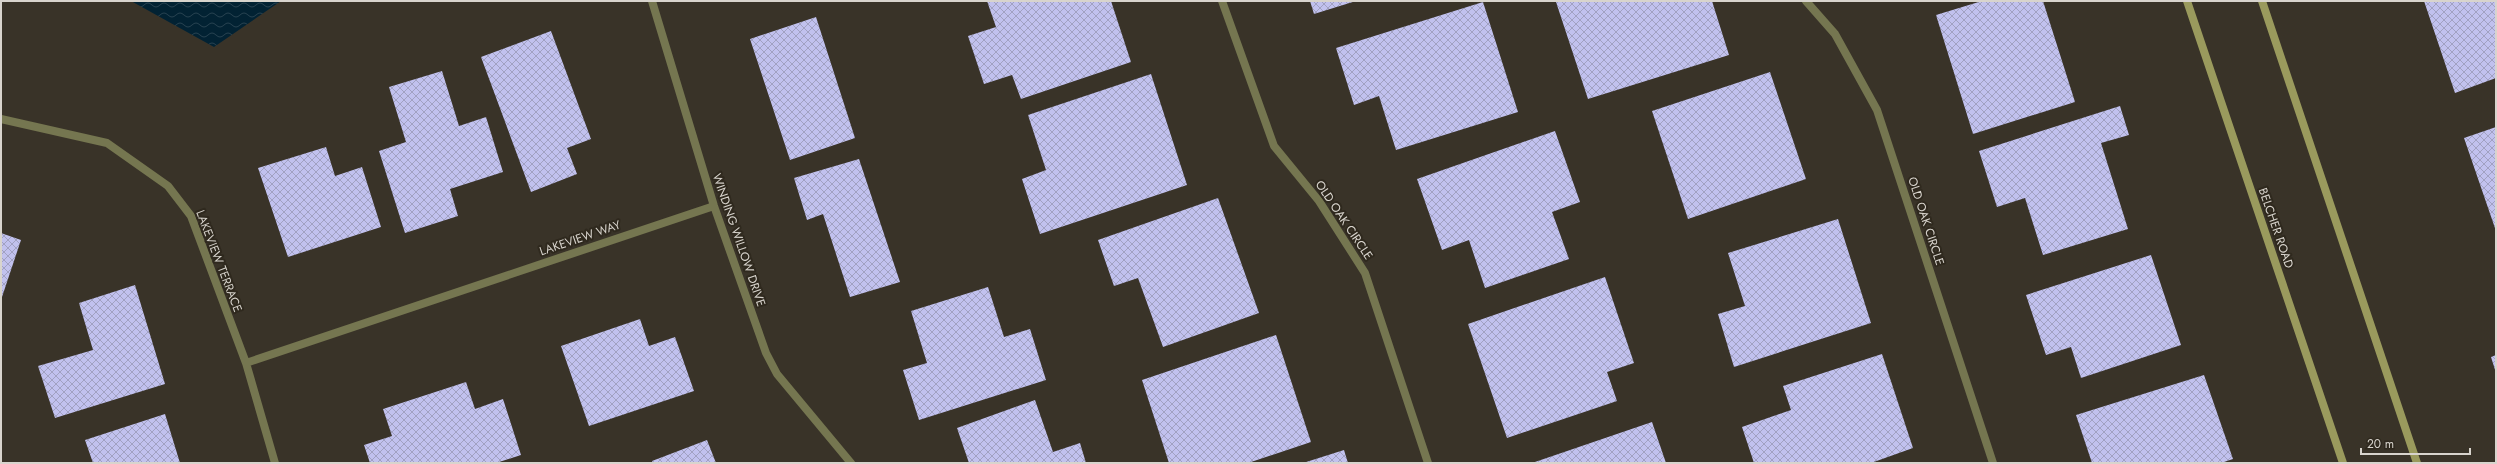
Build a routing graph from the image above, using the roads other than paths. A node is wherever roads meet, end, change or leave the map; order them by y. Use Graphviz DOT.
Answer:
graph roads {
  1 [pos="652,1"];
  2 [pos="1222,1"];
  3 [pos="1806,1"];
  4 [pos="2187,1"];
  5 [pos="2262,1"];
  6 [pos="1,119"];
  7 [pos="714,206"];
  8 [pos="246,363"];
  9 [pos="275,463"];
  10 [pos="851,463"];
  11 [pos="1428,463"];
  12 [pos="1993,463"];
  13 [pos="2343,463"];
  14 [pos="2417,463"];
  1 -- 7 [label="street, WINDING WILLOW DRIVE"];
  2 -- 11 [label="street, OLD OAK CIRCLE"];
  3 -- 12 [label="street, OLD OAK CIRCLE"];
  4 -- 13 [label="main road, BELCHER ROAD"];
  5 -- 14 [label="main road"];
  6 -- 8 [label="street, LAKEVIEW TERRACE"];
  7 -- 8 [label="street, LAKEVIEW WAY"];
  7 -- 10 [label="street, WINDING WILLOW DRIVE"];
  8 -- 9 [label="street, LAKEVIEW TERRACE"];
}
